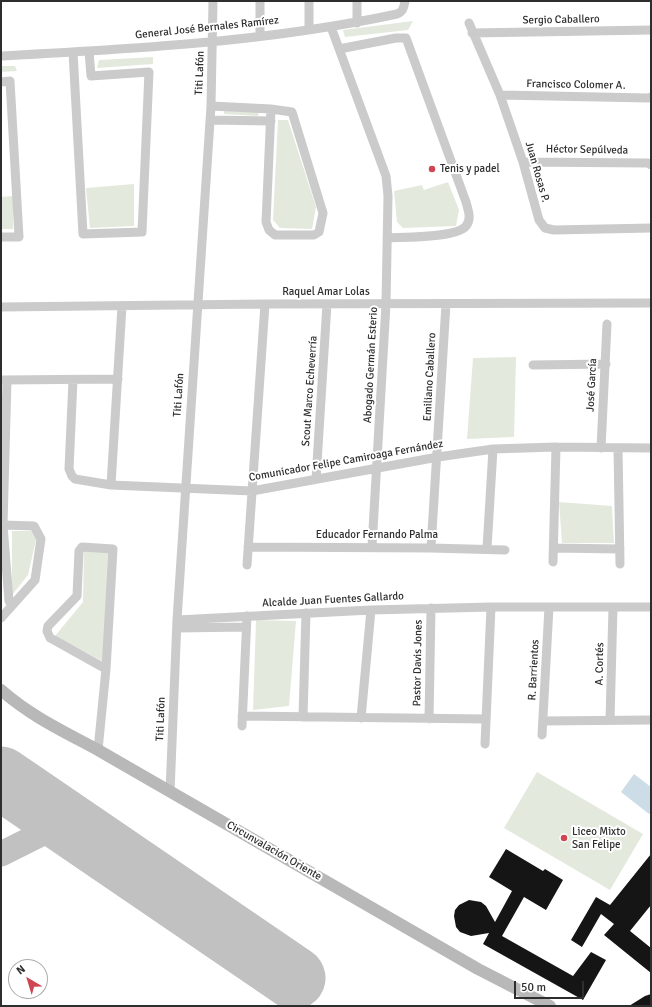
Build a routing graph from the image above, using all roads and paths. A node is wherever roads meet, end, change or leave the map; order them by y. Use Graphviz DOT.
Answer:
graph roads {
  1 [pos="213,1"];
  2 [pos="260,1"];
  3 [pos="309,1"];
  4 [pos="357,1"];
  5 [pos="405,1"];
  6 [pos="357,23"];
  7 [pos="469,23"];
  8 [pos="331,26"];
  9 [pos="309,30"];
  10 [pos="651,30"];
  11 [pos="472,33"];
  12 [pos="260,36"];
  13 [pos="213,41"];
  14 [pos="339,50"];
  15 [pos="89,51"];
  16 [pos="73,52"];
  17 [pos="1,56"];
  18 [pos="75,76"];
  19 [pos="90,76"];
  20 [pos="1,82"];
  21 [pos="500,95"];
  22 [pos="651,97"];
  23 [pos="211,106"];
  24 [pos="271,109"];
  25 [pos="210,120"];
  26 [pos="271,121"];
  27 [pos="523,162"];
  28 [pos="651,165"];
  29 [pos="651,228"];
  30 [pos="1,237"];
  31 [pos="387,238"];
  32 [pos="197,304"];
  33 [pos="265,304"];
  34 [pos="327,304"];
  35 [pos="386,304"];
  36 [pos="446,304"];
  37 [pos="651,304"];
  38 [pos="122,306"];
  39 [pos="1,307"];
  40 [pos="607,324"];
  41 [pos="606,364"];
  42 [pos="533,365"];
  43 [pos="118,379"];
  44 [pos="4,380"];
  45 [pos="73,380"];
  46 [pos="556,447"];
  47 [pos="601,448"];
  48 [pos="618,448"];
  49 [pos="651,448"];
  50 [pos="493,449"];
  51 [pos="438,456"];
  52 [pos="377,468"];
  53 [pos="316,479"];
  54 [pos="112,485"];
  55 [pos="186,488"];
  56 [pos="252,490"];
  57 [pos="3,525"];
  58 [pos="248,547"];
  59 [pos="372,547"];
  60 [pos="431,548"];
  61 [pos="487,548"];
  62 [pos="554,548"];
  63 [pos="3,549"];
  64 [pos="620,549"];
  65 [pos="505,550"];
  66 [pos="554,562"];
  67 [pos="620,564"];
  68 [pos="247,565"];
  69 [pos="10,604"];
  70 [pos="491,607"];
  71 [pos="549,607"];
  72 [pos="613,607"];
  73 [pos="651,607"];
  74 [pos="431,608"];
  75 [pos="1,609"];
  76 [pos="371,610"];
  77 [pos="306,613"];
  78 [pos="247,616"];
  79 [pos="1,618"];
  80 [pos="177,624"];
  81 [pos="246,627"];
  82 [pos="106,668"];
  83 [pos="1,690"];
  84 [pos="242,716"];
  85 [pos="303,717"];
  86 [pos="361,718"];
  87 [pos="429,719"];
  88 [pos="485,719"];
  89 [pos="610,720"];
  90 [pos="651,720"];
  91 [pos="543,721"];
  92 [pos="242,726"];
  93 [pos="542,735"];
  94 [pos="485,744"];
  95 [pos="98,750"];
  96 [pos="170,792"];
  97 [pos="550,1006"];
  1 -- 13 [label="street, Titi Lafón"];
  2 -- 12 [label="street"];
  3 -- 9 [label="street"];
  4 -- 6 [label="street"];
  5 -- 6 [label="street, General José Bernales Ramírez"];
  6 -- 8 [label="street, General José Bernales Ramírez"];
  7 -- 11 [label="street, Juan Rosas P."];
  8 -- 9 [label="street, General José Bernales Ramírez"];
  8 -- 14 [label="street, Abogado Germán Esterio"];
  9 -- 12 [label="street, General José Bernales Ramírez"];
  10 -- 11 [label="street, Sergio Caballero"];
  11 -- 21 [label="street, Juan Rosas P."];
  12 -- 13 [label="street, General José Bernales Ramírez"];
  13 -- 15 [label="street, General José Bernales Ramírez"];
  13 -- 23 [label="street, Titi Lafón"];
  14 -- 31 [label="street, Abogado Germán Esterio"];
  14 -- 31 [label="street"];
  15 -- 16 [label="street, General José Bernales Ramírez"];
  15 -- 19 [label="street"];
  16 -- 17 [label="street, General José Bernales Ramírez"];
  16 -- 18 [label="street"];
  18 -- 19 [label="street"];
  18 -- 19 [label="street"];
  20 -- 30 [label="street"];
  21 -- 22 [label="street, Francisco Colomer A."];
  21 -- 27 [label="street, Juan Rosas P."];
  23 -- 24 [label="street"];
  23 -- 25 [label="street, Titi Lafón"];
  24 -- 26 [label="street"];
  24 -- 26 [label="street"];
  25 -- 26 [label="street"];
  25 -- 32 [label="street, Titi Lafón"];
  27 -- 28 [label="street, Héctor Sepúlveda"];
  27 -- 29 [label="street, Juan Rosas P."];
  31 -- 35 [label="street, Abogado Germán Esterio"];
  32 -- 33 [label="street, Raquel Amar Lolas"];
  32 -- 38 [label="street, Raquel Amar Lolas"];
  32 -- 55 [label="street, Titi Lafón"];
  33 -- 34 [label="street, Raquel Amar Lolas"];
  33 -- 56 [label="street"];
  34 -- 35 [label="street, Raquel Amar Lolas"];
  34 -- 53 [label="street, Scout Marco Echeverría"];
  35 -- 36 [label="street, Raquel Amar Lolas"];
  35 -- 52 [label="street, Abogado Germán Esterio"];
  36 -- 37 [label="street, Raquel Amar Lolas"];
  36 -- 51 [label="street, Emiliano Caballero"];
  38 -- 39 [label="street, Raquel Amar Lolas"];
  38 -- 43 [label="street"];
  40 -- 41 [label="street, José García"];
  41 -- 42 [label="street"];
  41 -- 47 [label="street, José García"];
  43 -- 45 [label="street"];
  43 -- 54 [label="street"];
  44 -- 45 [label="street"];
  44 -- 57 [label="street"];
  45 -- 54 [label="street, Comunicador Felipe Camiroaga Fernández"];
  46 -- 47 [label="street, Comunicador Felipe Camiroaga Fernández"];
  46 -- 50 [label="street, Comunicador Felipe Camiroaga Fernández"];
  46 -- 62 [label="street"];
  47 -- 48 [label="street, Comunicador Felipe Camiroaga Fernández"];
  48 -- 49 [label="street, Comunicador Felipe Camiroaga Fernández"];
  48 -- 64 [label="street"];
  50 -- 51 [label="street, Comunicador Felipe Camiroaga Fernández"];
  50 -- 61 [label="street"];
  51 -- 52 [label="street, Comunicador Felipe Camiroaga Fernández"];
  51 -- 60 [label="street, Emiliano Caballero"];
  52 -- 53 [label="street, Comunicador Felipe Camiroaga Fernández"];
  52 -- 59 [label="street, Abogado Germán Esterio"];
  53 -- 56 [label="street, Comunicador Felipe Camiroaga Fernández"];
  54 -- 55 [label="street, Comunicador Felipe Camiroaga Fernández"];
  55 -- 56 [label="street, Comunicador Felipe Camiroaga Fernández"];
  55 -- 80 [label="street, Titi Lafón"];
  56 -- 58 [label="street"];
  57 -- 63 [label="street"];
  57 -- 69 [label="street"];
  58 -- 59 [label="street, Educador Fernando Palma"];
  58 -- 68 [label="street"];
  59 -- 60 [label="street, Educador Fernando Palma"];
  60 -- 61 [label="street, Educador Fernando Palma"];
  61 -- 65 [label="street, Educador Fernando Palma"];
  62 -- 64 [label="street"];
  62 -- 66 [label="street"];
  63 -- 69 [label="street"];
  64 -- 67 [label="street"];
  69 -- 75 [label="street"];
  69 -- 79 [label="street"];
  70 -- 71 [label="street, Alcalde Juan Fuentes Gallardo"];
  70 -- 74 [label="street, Alcalde Juan Fuentes Gallardo"];
  70 -- 88 [label="street"];
  71 -- 72 [label="street, Alcalde Juan Fuentes Gallardo"];
  71 -- 91 [label="street, R. Barrientos"];
  72 -- 73 [label="street, Alcalde Juan Fuentes Gallardo"];
  72 -- 89 [label="street, A. Cortés"];
  74 -- 76 [label="street, Alcalde Juan Fuentes Gallardo"];
  74 -- 87 [label="street, Pastor Davis Jones"];
  76 -- 77 [label="street, Alcalde Juan Fuentes Gallardo"];
  76 -- 86 [label="street"];
  77 -- 78 [label="street, Alcalde Juan Fuentes Gallardo"];
  77 -- 85 [label="street"];
  78 -- 80 [label="street, Alcalde Juan Fuentes Gallardo"];
  78 -- 81 [label="street"];
  80 -- 81 [label="street"];
  80 -- 96 [label="street, Titi Lafón"];
  81 -- 84 [label="street"];
  82 -- 82 [label="street"];
  82 -- 95 [label="street"];
  83 -- 95 [label="street, Circunvalación Oriente"];
  84 -- 85 [label="street"];
  84 -- 92 [label="street"];
  85 -- 86 [label="street"];
  86 -- 87 [label="street"];
  87 -- 88 [label="street"];
  88 -- 94 [label="street"];
  89 -- 90 [label="street"];
  89 -- 91 [label="street"];
  91 -- 93 [label="street, R. Barrientos"];
  95 -- 96 [label="street, Circunvalación Oriente"];
  96 -- 97 [label="street, Circunvalación Oriente"];
}
